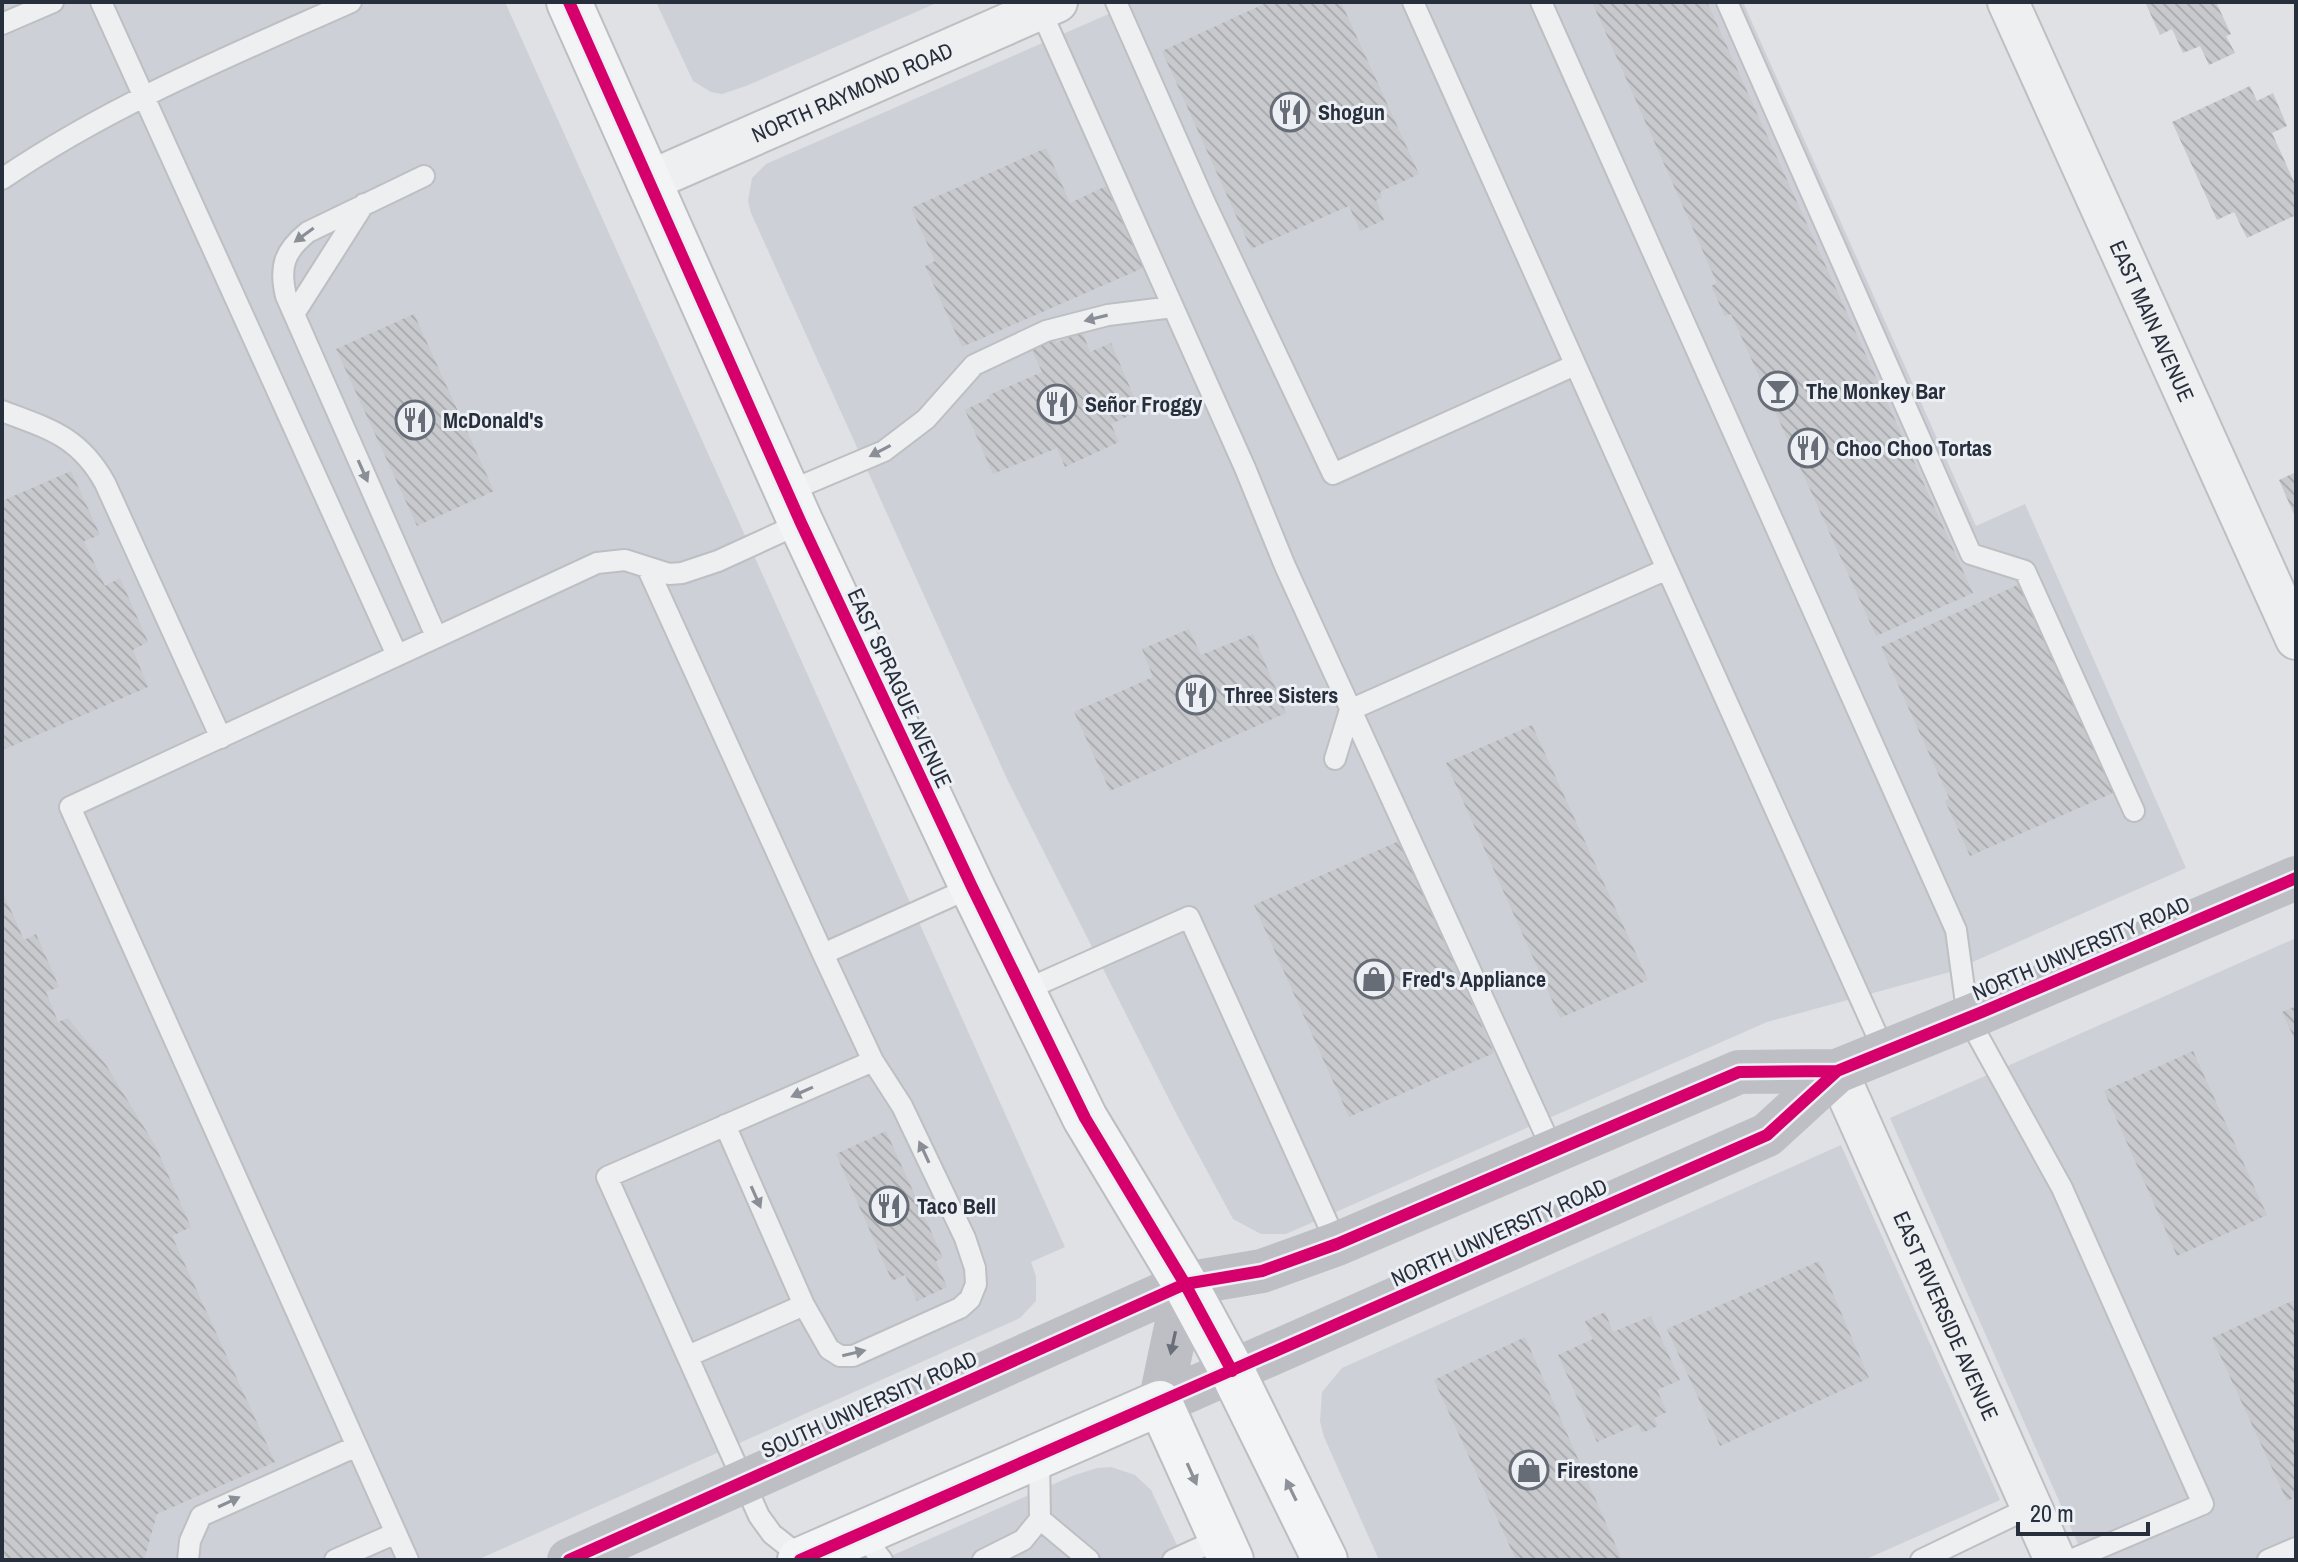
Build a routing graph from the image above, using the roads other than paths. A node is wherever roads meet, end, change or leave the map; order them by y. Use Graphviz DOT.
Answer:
graph roads {
  1 [pos="53,2"];
  2 [pos="101,2"];
  3 [pos="351,2"];
  4 [pos="569,2"];
  5 [pos="1116,2"];
  6 [pos="1413,2"];
  7 [pos="1541,2"];
  8 [pos="1727,2"];
  9 [pos="2008,2"];
  10 [pos="1049,6"];
  11 [pos="310,10"];
  12 [pos="2,24"];
  13 [pos="143,96"];
  14 [pos="424,176"];
  15 [pos="2,179"];
  16 [pos="647,182"];
  17 [pos="364,204"];
  18 [pos="1173,307"];
  19 [pos="294,314"];
  20 [pos="1575,365"];
  21 [pos="2,411"];
  22 [pos="794,507"];
  23 [pos="647,567"];
  24 [pos="1667,569"];
  25 [pos="436,636"];
  26 [pos="2296,639"];
  27 [pos="397,655"];
  28 [pos="1350,710"];
  29 [pos="221,738"];
  30 [pos="1335,759"];
  31 [pos="2134,811"];
  32 [pos="2296,878"];
  33 [pos="972,887"];
  34 [pos="823,954"];
  35 [pos="1023,991"];
  36 [pos="1968,1018"];
  37 [pos="1885,1053"];
  38 [pos="873,1061"];
  39 [pos="1837,1071"];
  40 [pos="725,1125"];
  41 [pos="1553,1151"];
  42 [pos="1337,1244"];
  43 [pos="1185,1284"];
  44 [pos="804,1305"];
  45 [pos="688,1356"];
  46 [pos="1232,1371"];
  47 [pos="1160,1403"];
  48 [pos="357,1446"];
  49 [pos="1039,1456"];
  50 [pos="745,1483"];
  51 [pos="2031,1507"];
  52 [pos="1040,1519"];
  53 [pos="396,1533"];
  54 [pos="872,1547"];
  55 [pos="2296,1548"];
  56 [pos="1226,1549"];
  57 [pos="188,1560"];
  58 [pos="335,1560"];
  59 [pos="408,1560"];
  60 [pos="569,1560"];
  61 [pos="803,1560"];
  62 [pos="983,1560"];
  63 [pos="1089,1560"];
  64 [pos="1173,1560"];
  65 [pos="1325,1560"];
  66 [pos="1921,1560"];
  67 [pos="2055,1560"];
  68 [pos="2071,1560"];
  69 [pos="2268,1560"];
  1 -- 12 [label="lane"];
  2 -- 13 [label="lane"];
  3 -- 11 [label="lane"];
  4 -- 16 [label="main road, EAST SPRAGUE AVENUE"];
  5 -- 20 [label="lane"];
  6 -- 20 [label="lane"];
  7 -- 36 [label="lane"];
  8 -- 31 [label="lane"];
  9 -- 26 [label="street, EAST MAIN AVENUE"];
  10 -- 16 [label="street, NORTH RAYMOND ROAD"];
  10 -- 18 [label="lane"];
  11 -- 13 [label="lane"];
  13 -- 15 [label="lane"];
  13 -- 27 [label="lane"];
  14 -- 17 [label="lane"];
  16 -- 22 [label="main road, EAST SPRAGUE AVENUE"];
  17 -- 19 [label="lane"];
  17 -- 19 [label="lane, one-way"];
  18 -- 22 [label="lane, one-way"];
  18 -- 28 [label="lane"];
  19 -- 25 [label="lane, one-way"];
  20 -- 24 [label="lane"];
  21 -- 29 [label="lane"];
  22 -- 23 [label="lane"];
  22 -- 33 [label="main road, EAST SPRAGUE AVENUE"];
  23 -- 25 [label="lane"];
  23 -- 34 [label="lane"];
  24 -- 28 [label="lane"];
  24 -- 37 [label="lane"];
  25 -- 27 [label="lane"];
  27 -- 29 [label="lane"];
  28 -- 30 [label="lane"];
  28 -- 41 [label="lane"];
  29 -- 48 [label="lane"];
  32 -- 36 [label="main road, NORTH UNIVERSITY ROAD"];
  33 -- 34 [label="lane"];
  33 -- 35 [label="main road, EAST SPRAGUE AVENUE"];
  34 -- 38 [label="lane"];
  35 -- 42 [label="lane"];
  35 -- 43 [label="main road, EAST SPRAGUE AVENUE"];
  36 -- 37 [label="main road, NORTH UNIVERSITY ROAD"];
  36 -- 68 [label="lane"];
  37 -- 39 [label="main road, NORTH UNIVERSITY ROAD"];
  38 -- 40 [label="lane, one-way"];
  44 -- 38 [label="lane, one-way"];
  39 -- 41 [label="main road, NORTH UNIVERSITY ROAD"];
  39 -- 46 [label="main road, NORTH UNIVERSITY ROAD"];
  39 -- 51 [label="street, EAST RIVERSIDE AVENUE"];
  40 -- 44 [label="lane, one-way"];
  40 -- 45 [label="lane"];
  41 -- 42 [label="main road, NORTH UNIVERSITY ROAD"];
  42 -- 43 [label="main road, NORTH UNIVERSITY ROAD"];
  43 -- 46 [label="main road, EAST SPRAGUE AVENUE"];
  43 -- 47 [label="main road, one-way"];
  43 -- 50 [label="main road, SOUTH UNIVERSITY ROAD"];
  44 -- 45 [label="lane"];
  45 -- 50 [label="lane"];
  46 -- 47 [label="main road, NORTH UNIVERSITY ROAD"];
  65 -- 46 [label="main road, EAST SPRAGUE AVENUE, one-way"];
  47 -- 49 [label="main road"];
  47 -- 56 [label="main road, one-way"];
  48 -- 53 [label="lane"];
  57 -- 48 [label="lane, one-way"];
  49 -- 52 [label="lane"];
  49 -- 54 [label="main road"];
  50 -- 60 [label="main road, SOUTH UNIVERSITY ROAD"];
  50 -- 61 [label="lane"];
  51 -- 66 [label="lane"];
  51 -- 67 [label="street, EAST RIVERSIDE AVENUE"];
  52 -- 62 [label="lane"];
  52 -- 63 [label="lane"];
  53 -- 58 [label="lane"];
  53 -- 59 [label="lane"];
  54 -- 61 [label="main road"];
  55 -- 69 [label="lane"];
  56 -- 64 [label="lane"];
}
